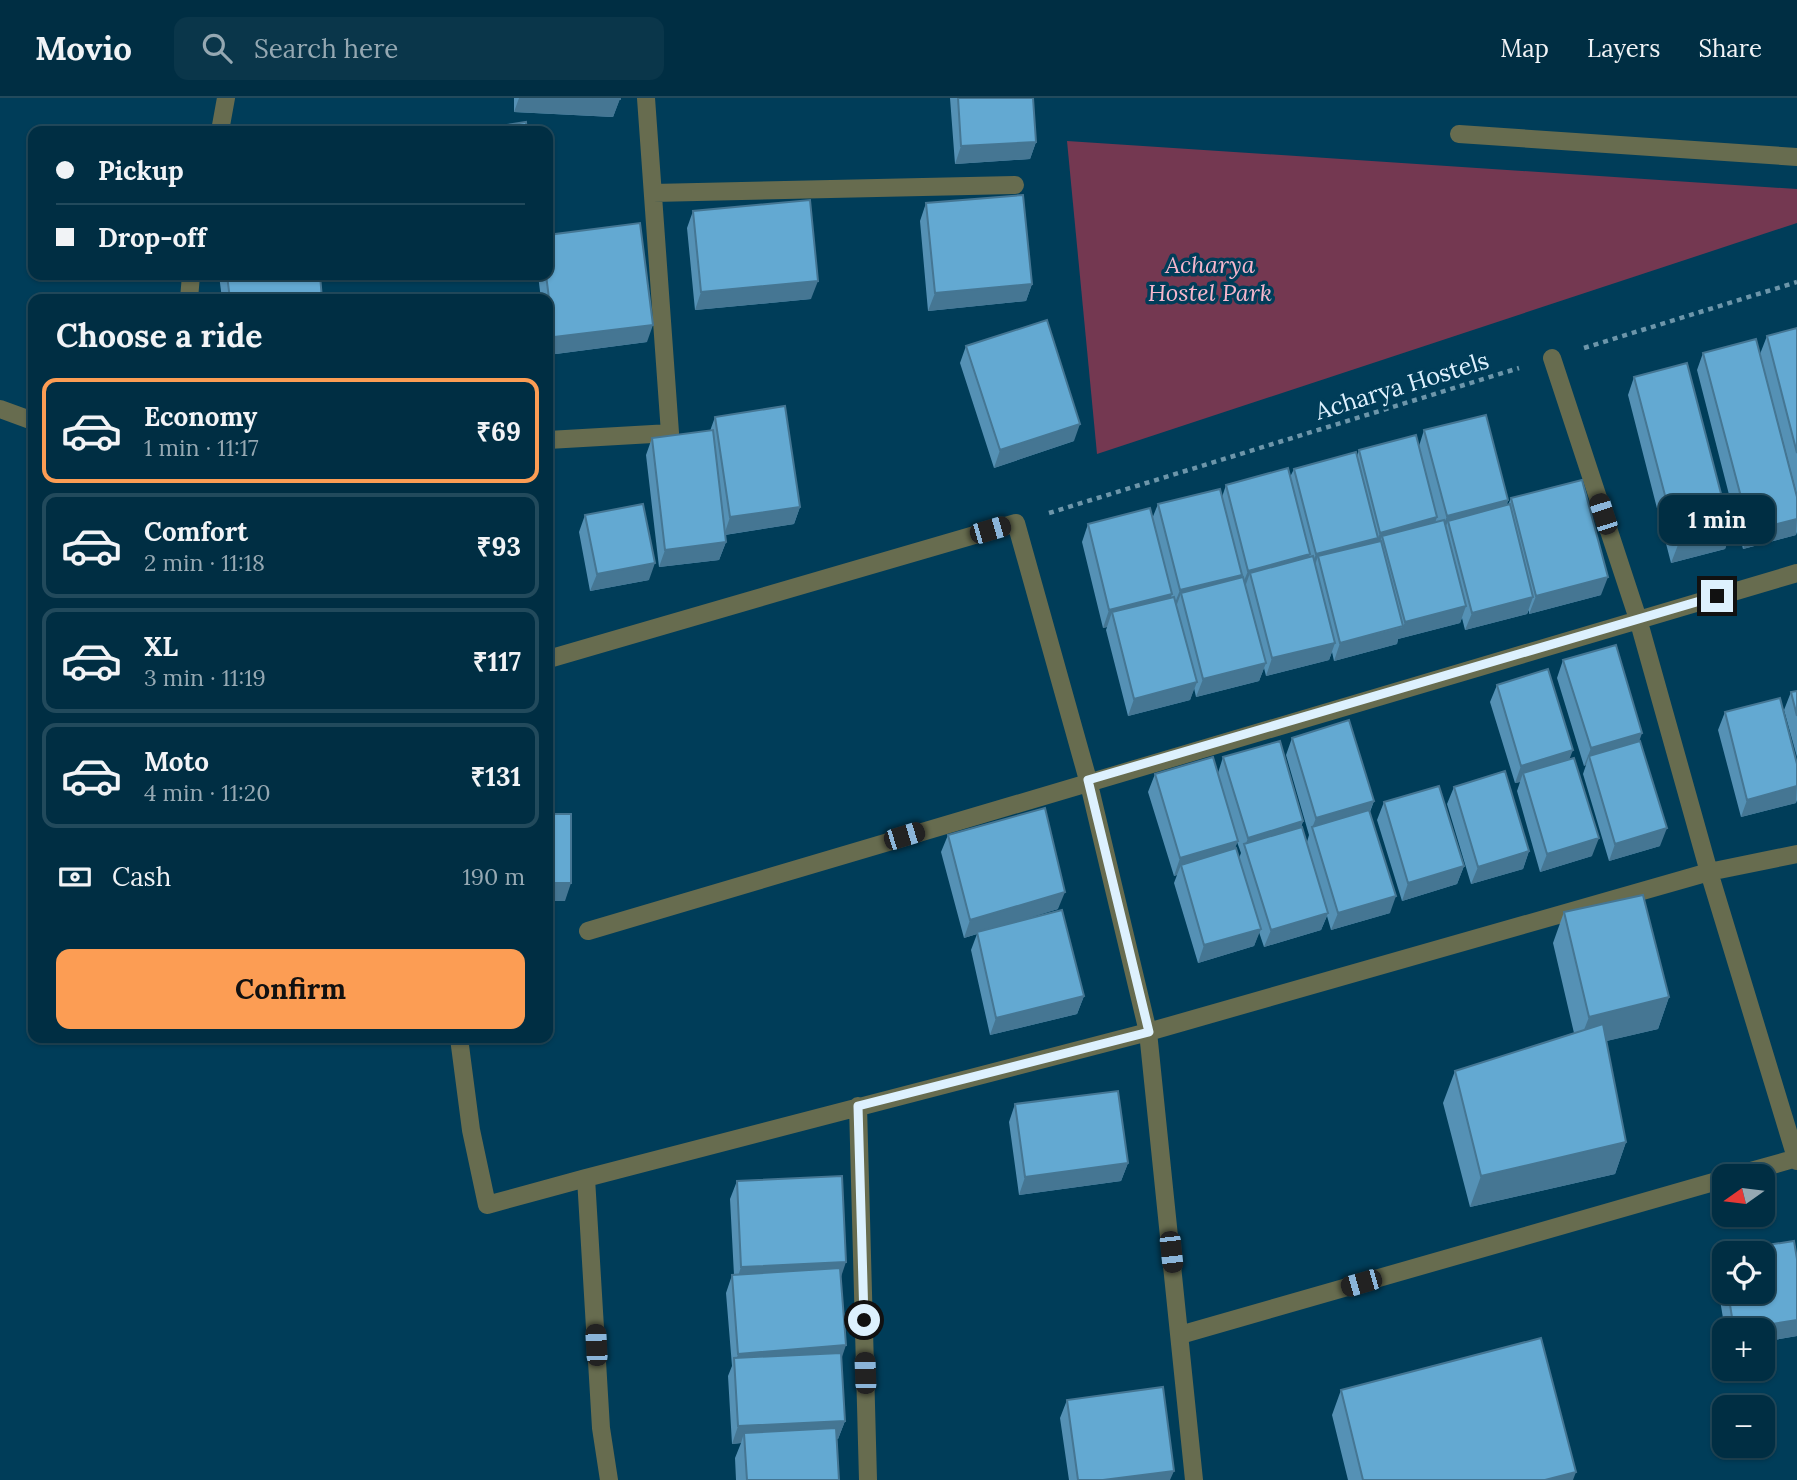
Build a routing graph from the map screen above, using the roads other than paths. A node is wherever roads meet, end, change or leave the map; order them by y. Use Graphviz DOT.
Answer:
graph roads {
  1 [pos="226,98"];
  2 [pos="646,98"];
  3 [pos="221,126"];
  4 [pos="1459,134"];
  5 [pos="1797,157"];
  6 [pos="1015,185"];
  7 [pos="653,193"];
  8 [pos="1552,358"];
  9 [pos="0,409"];
  10 [pos="28,419"];
  11 [pos="553,440"];
  12 [pos="1797,573"];
  13 [pos="1638,619"];
  14 [pos="553,658"];
  15 [pos="1088,780"];
  16 [pos="1797,854"];
  17 [pos="1709,872"];
  18 [pos="588,931"];
  19 [pos="1149,1032"];
  20 [pos="460,1043"];
  21 [pos="858,1106"];
  22 [pos="1797,1159"];
  23 [pos="1775,1165"];
  24 [pos="586,1178"];
  25 [pos="1712,1182"];
  26 [pos="1180,1335"];
  27 [pos="609,1480"];
  28 [pos="868,1480"];
  29 [pos="1194,1480"];
  1 -- 3 [label="street"];
  2 -- 7 [label="street"];
  4 -- 5 [label="street"];
  6 -- 7 [label="street"];
  7 -- 11 [label="street"];
  8 -- 13 [label="street"];
  9 -- 10 [label="street"];
  12 -- 13 [label="street"];
  13 -- 15 [label="street"];
  13 -- 17 [label="street"];
  14 -- 15 [label="street"];
  15 -- 18 [label="street"];
  15 -- 19 [label="street"];
  16 -- 17 [label="street"];
  17 -- 19 [label="street"];
  17 -- 22 [label="street"];
  19 -- 21 [label="street"];
  19 -- 26 [label="street"];
  20 -- 24 [label="street"];
  21 -- 24 [label="street"];
  21 -- 28 [label="street"];
  22 -- 23 [label="street"];
  24 -- 27 [label="street"];
  25 -- 26 [label="street"];
  26 -- 29 [label="street"];
}
